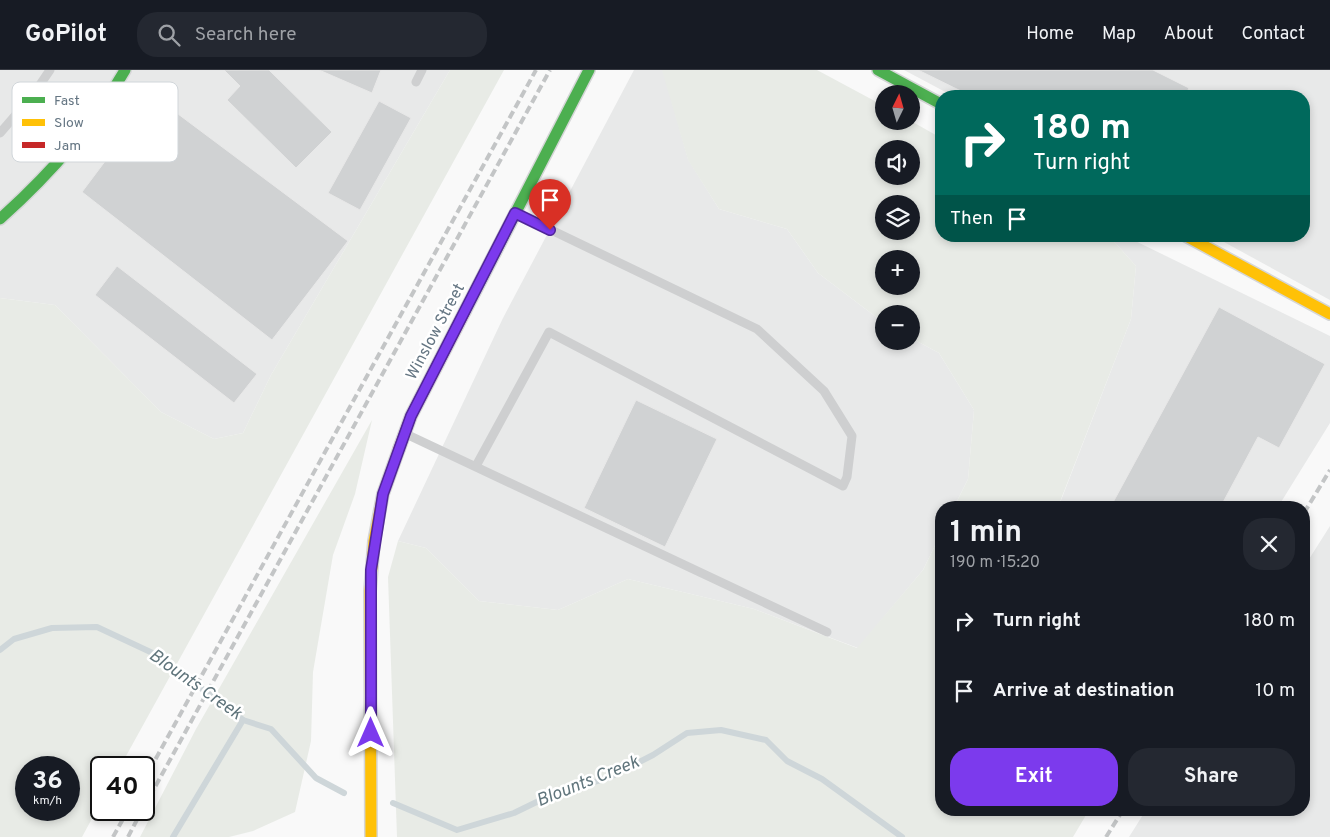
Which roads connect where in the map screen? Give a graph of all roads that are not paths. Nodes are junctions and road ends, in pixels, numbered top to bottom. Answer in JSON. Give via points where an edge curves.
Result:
{"nodes":[{"id":1,"x":50,"y":70,"type":"edge"},
{"id":2,"x":125,"y":70,"type":"edge"},
{"id":3,"x":422,"y":70,"type":"edge"},
{"id":4,"x":589,"y":70,"type":"edge"},
{"id":5,"x":878,"y":70,"type":"edge"},
{"id":6,"x":42,"y":82,"type":"edge"},
{"id":7,"x":117,"y":82,"type":"edge"},
{"id":8,"x":416,"y":82,"type":"dead end"},
{"id":9,"x":935,"y":101,"type":"edge"},
{"id":10,"x":12,"y":118,"type":"edge"},
{"id":11,"x":0,"y":132,"type":"edge"},
{"id":12,"x":59,"y":162,"type":"edge"},
{"id":13,"x":515,"y":213,"type":"junction"},
{"id":14,"x":0,"y":219,"type":"edge"},
{"id":15,"x":1197,"y":242,"type":"edge"},
{"id":16,"x":1330,"y":314,"type":"edge"},
{"id":17,"x":404,"y":433,"type":"junction"},
{"id":18,"x":476,"y":466,"type":"junction"},
{"id":19,"x":827,"y":632,"type":"dead end"},
{"id":20,"x":371,"y":837,"type":"edge"}],
"edges":[{"from":1,"to":6,"type":"lane"},
{"from":2,"to":7,"type":"street"},
{"from":3,"to":8,"type":"lane"},
{"from":4,"to":13,"type":"street","name":"Winslow Street"},
{"from":5,"to":9,"type":"street"},
{"from":10,"to":11,"type":"lane"},
{"from":12,"to":14,"type":"street"},
{"from":13,"to":17,"type":"street","name":"Winslow Street"},
{"from":13,"to":18,"type":"lane","via":[[758,329],[824,391],[852,436],[847,477],[843,486],[550,332]]},
{"from":15,"to":16,"type":"street"},
{"from":17,"to":18,"type":"lane"},
{"from":17,"to":20,"type":"street","name":"Winslow Street","via":[[383,494],[371,570]]},
{"from":18,"to":19,"type":"lane"}]}
